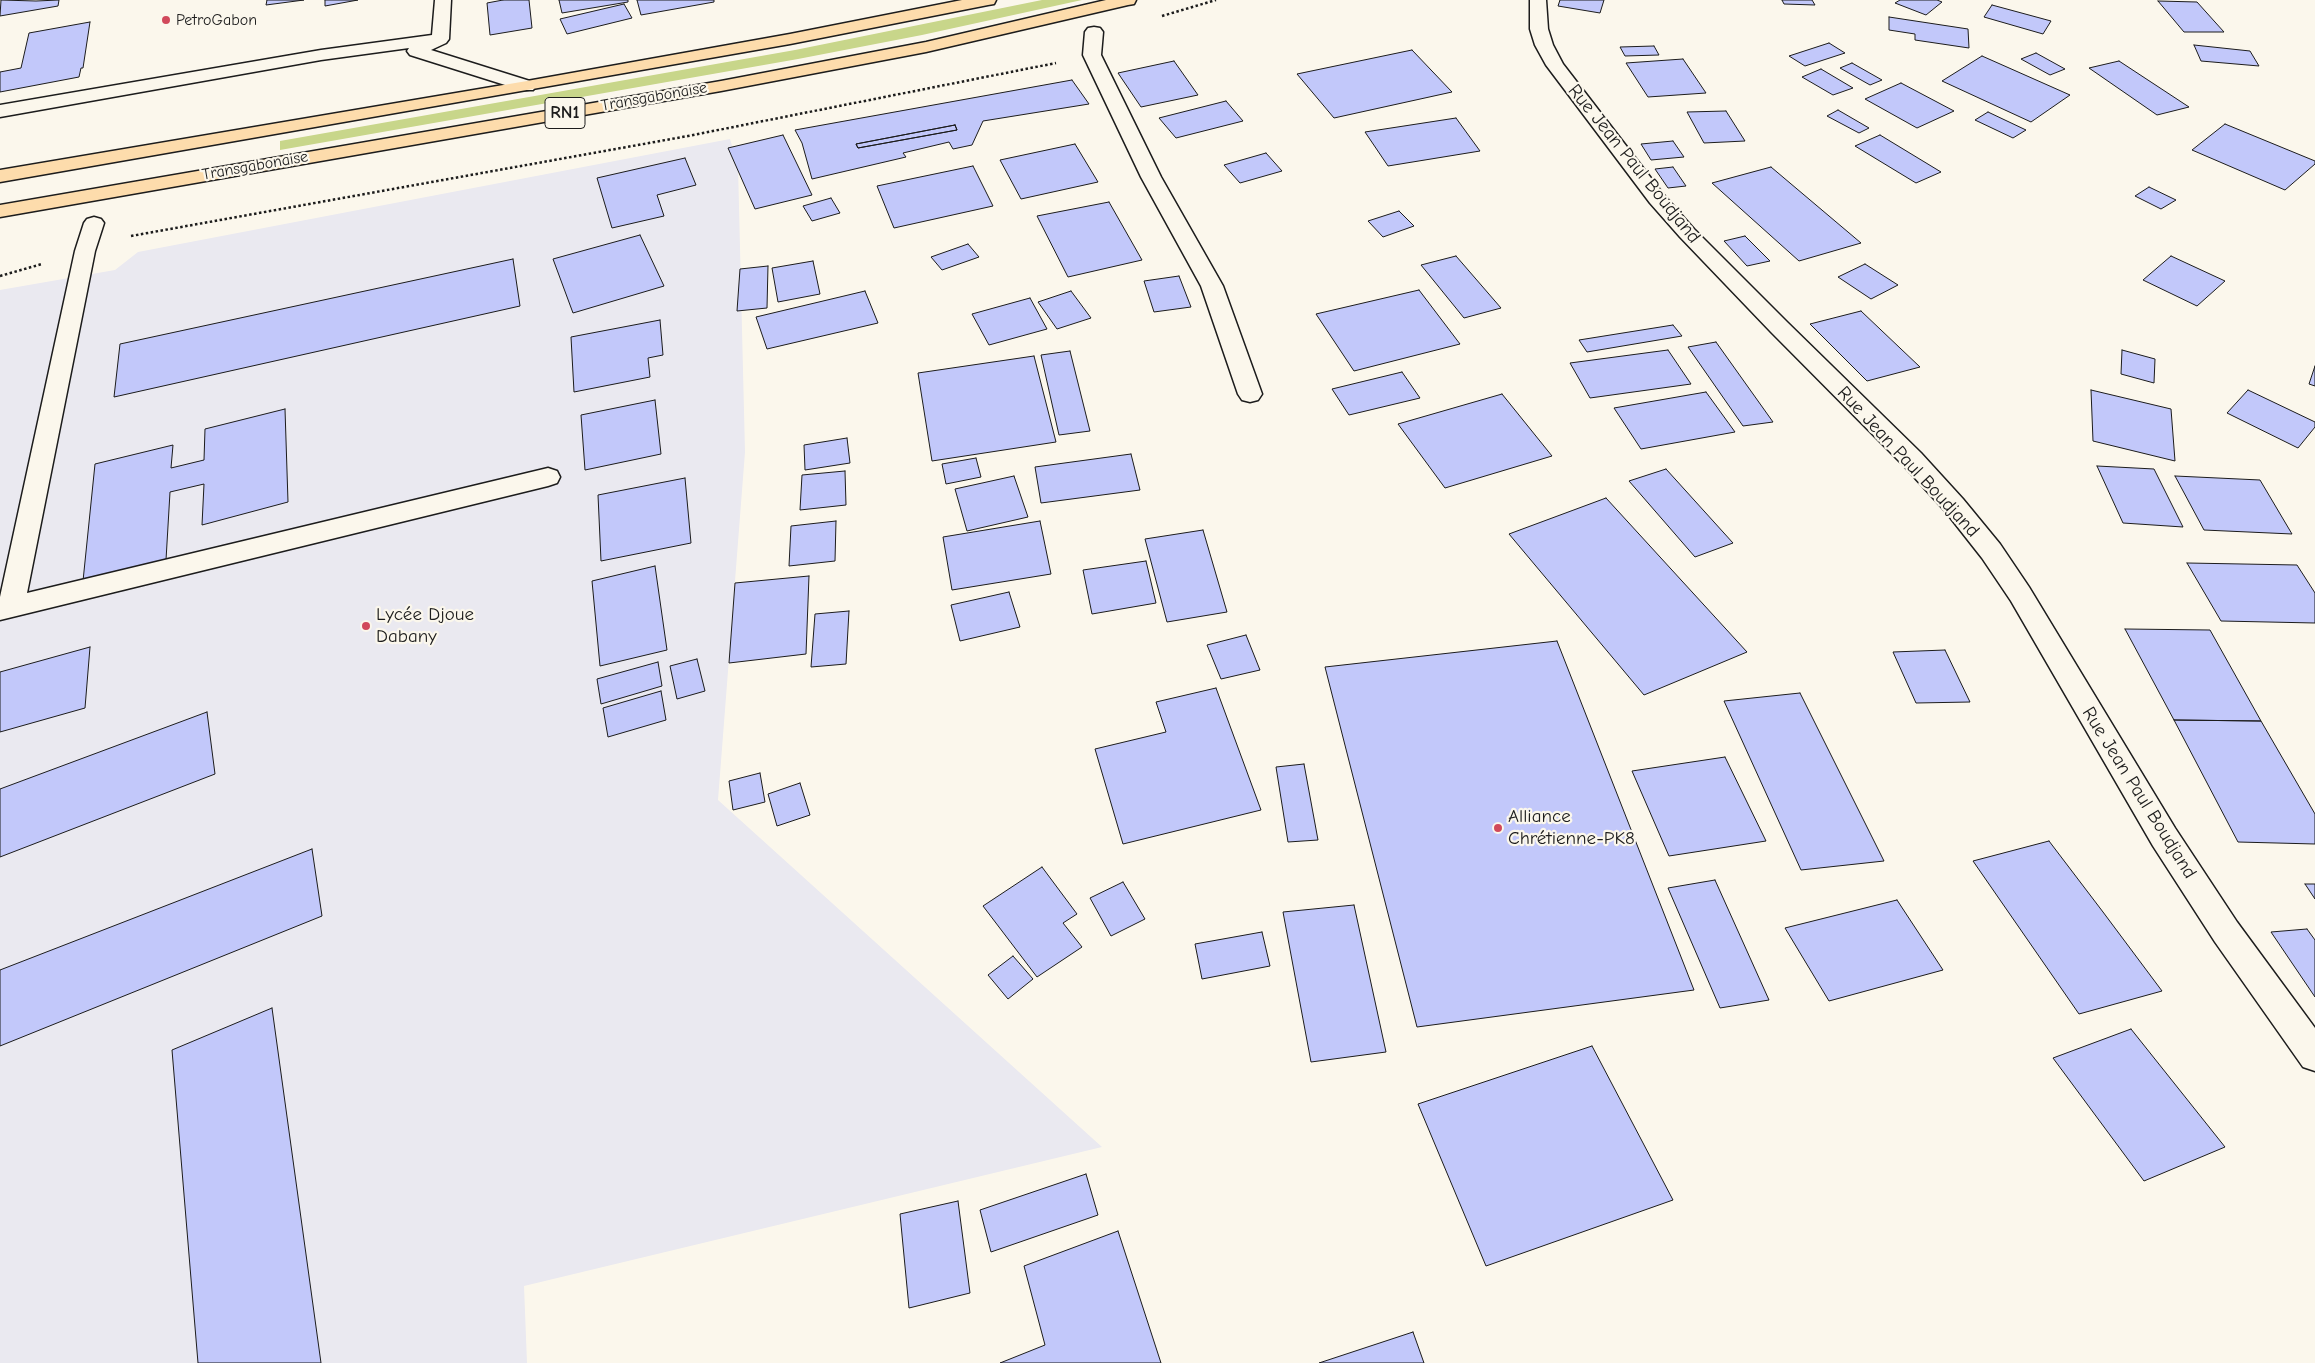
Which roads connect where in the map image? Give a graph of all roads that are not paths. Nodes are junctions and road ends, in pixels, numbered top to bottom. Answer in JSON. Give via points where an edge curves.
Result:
{"nodes":[{"id":1,"x":443,"y":0,"type":"edge"},
{"id":2,"x":988,"y":0,"type":"edge"},
{"id":3,"x":1128,"y":0,"type":"edge"},
{"id":4,"x":1538,"y":0,"type":"edge"},
{"id":5,"x":1094,"y":32,"type":"dead end"},
{"id":6,"x":440,"y":39,"type":"junction"},
{"id":7,"x":527,"y":86,"type":"junction"},
{"id":8,"x":0,"y":111,"type":"edge"},
{"id":9,"x":0,"y":176,"type":"edge"},
{"id":10,"x":0,"y":211,"type":"edge"},
{"id":11,"x":94,"y":223,"type":"dead end"},
{"id":12,"x":1250,"y":394,"type":"dead end"},
{"id":13,"x":548,"y":477,"type":"dead end"},
{"id":14,"x":6,"y":609,"type":"edge"},
{"id":15,"x":2315,"y":1055,"type":"edge"}],
"edges":[{"from":1,"to":6,"type":"street"},
{"from":2,"to":7,"type":"highway","name":"Transgabonaise","number":"RN1","via":[[800,38]]},
{"from":3,"to":10,"type":"highway","name":"Transgabonaise","number":"RN1","via":[[926,47],[721,86]]},
{"from":4,"to":15,"type":"street","name":"Rue Jean Paul Boudjand","via":[[1539,29],[1555,65],[1657,199],[1779,327],[1912,459],[1991,551],[2020,594],[2164,837],[2226,932]]},
{"from":5,"to":12,"type":"street","via":[[1092,55],[1151,177],[1212,286]]},
{"from":6,"to":7,"type":"street","via":[[416,51]]},
{"from":6,"to":8,"type":"street","via":[[320,55]]},
{"from":7,"to":9,"type":"highway","name":"Transgabonaise","number":"RN1"},
{"from":11,"to":14,"type":"street"},
{"from":13,"to":14,"type":"street"}]}
